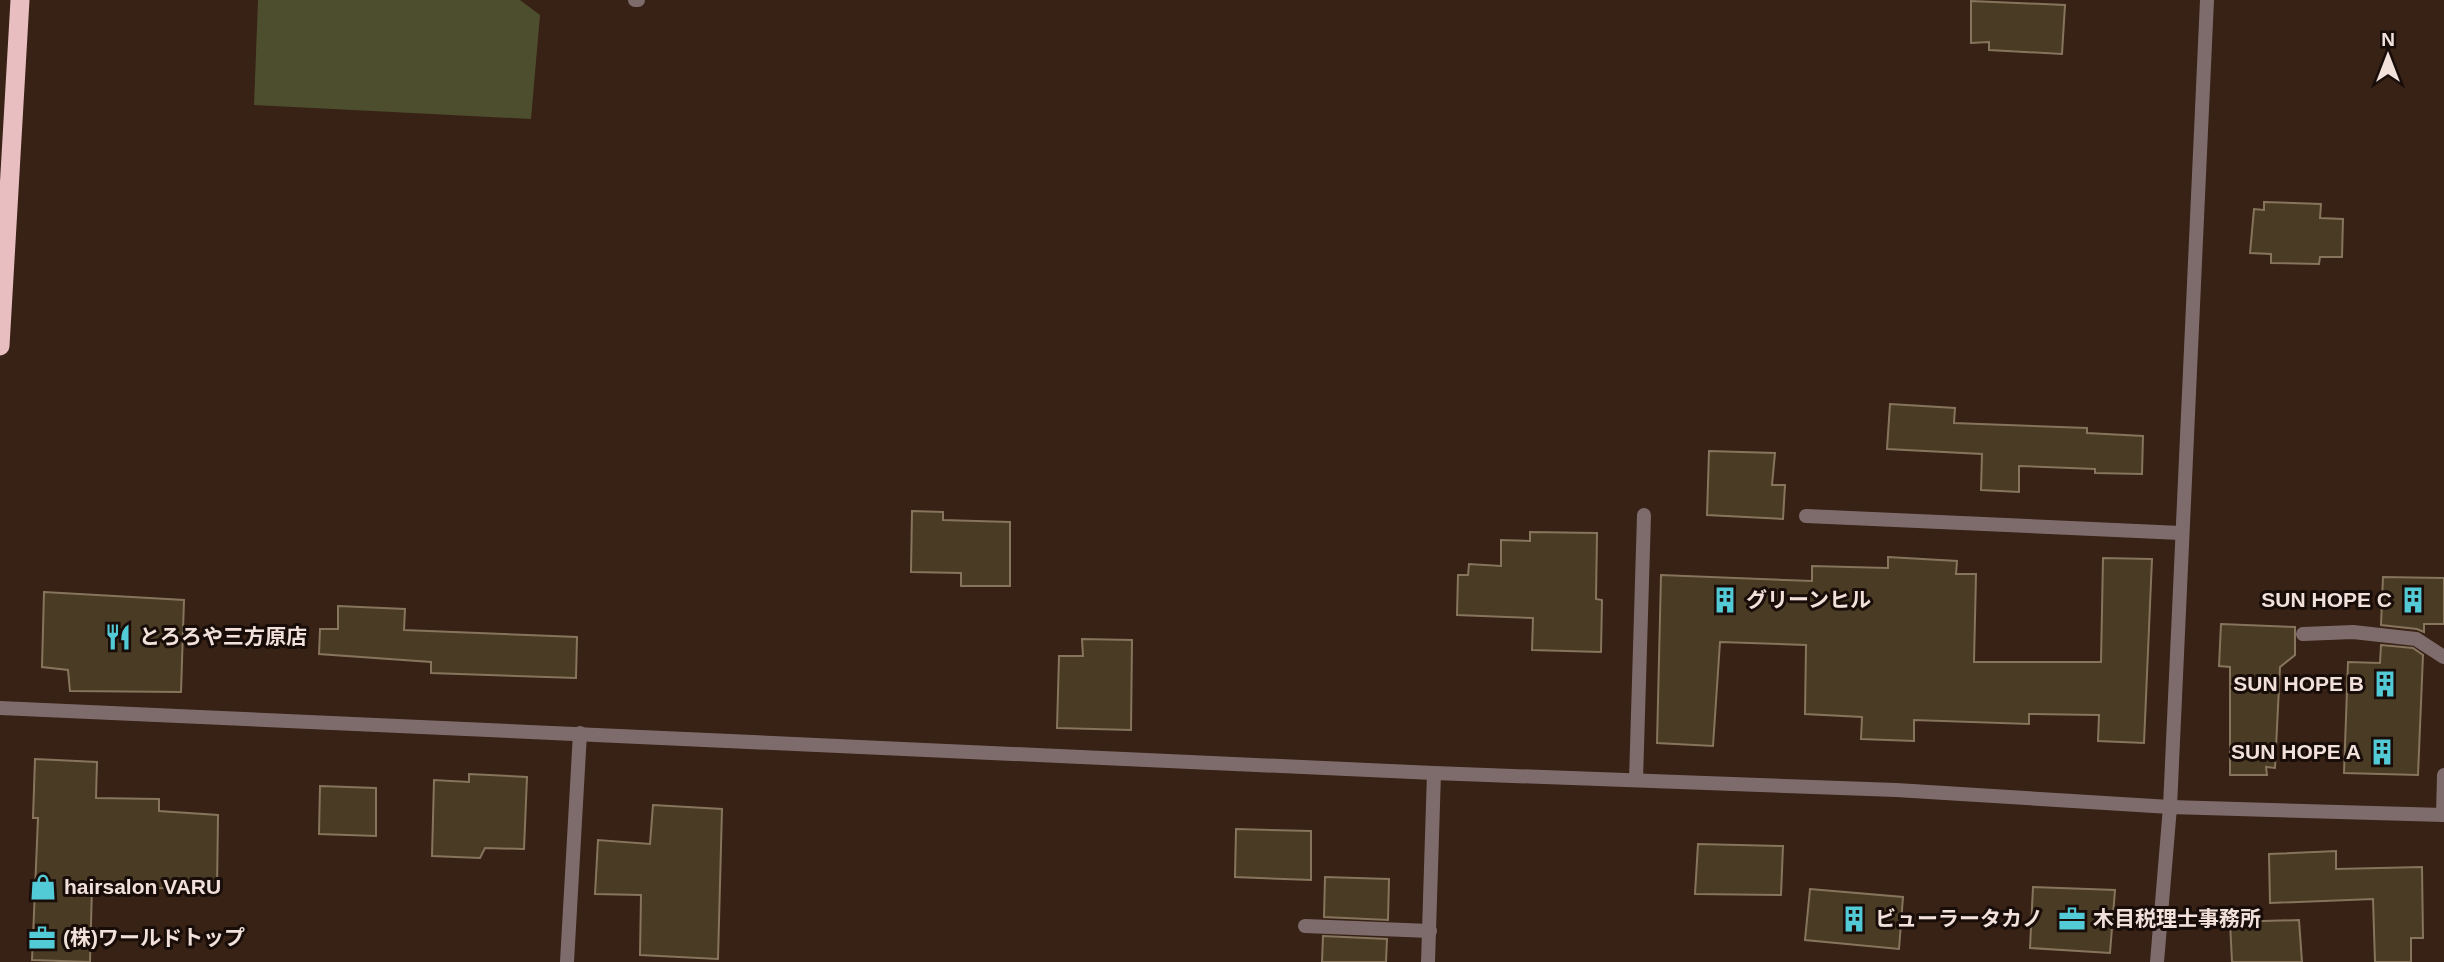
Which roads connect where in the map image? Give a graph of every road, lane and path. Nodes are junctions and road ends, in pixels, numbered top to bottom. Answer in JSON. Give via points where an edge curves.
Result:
{"nodes":[{"id":1,"x":20,"y":0,"type":"edge"},
{"id":2,"x":2207,"y":0,"type":"edge"},
{"id":3,"x":0,"y":346,"type":"edge"},
{"id":4,"x":1644,"y":515,"type":"dead end"},
{"id":5,"x":1806,"y":516,"type":"dead end"},
{"id":6,"x":2181,"y":533,"type":"junction"},
{"id":7,"x":2303,"y":634,"type":"dead end"},
{"id":8,"x":2444,"y":657,"type":"edge"},
{"id":9,"x":0,"y":708,"type":"edge"},
{"id":10,"x":580,"y":733,"type":"junction"},
{"id":11,"x":1434,"y":773,"type":"junction"},
{"id":12,"x":2444,"y":775,"type":"edge"},
{"id":13,"x":1636,"y":780,"type":"junction"},
{"id":14,"x":2169,"y":807,"type":"junction"},
{"id":15,"x":2443,"y":815,"type":"edge"},
{"id":16,"x":1305,"y":926,"type":"dead end"},
{"id":17,"x":1430,"y":931,"type":"junction"},
{"id":18,"x":567,"y":962,"type":"edge"},
{"id":19,"x":1428,"y":962,"type":"edge"},
{"id":20,"x":2157,"y":962,"type":"edge"}],
"edges":[{"from":1,"to":3,"type":"highway"},
{"from":2,"to":6,"type":"street"},
{"from":4,"to":13,"type":"street"},
{"from":5,"to":6,"type":"street"},
{"from":6,"to":14,"type":"street"},
{"from":7,"to":8,"type":"street","via":[[2353,632],[2416,639]]},
{"from":9,"to":10,"type":"street"},
{"from":10,"to":11,"type":"street"},
{"from":10,"to":18,"type":"street"},
{"from":11,"to":13,"type":"street"},
{"from":11,"to":17,"type":"street"},
{"from":12,"to":15,"type":"street"},
{"from":13,"to":14,"type":"street"},
{"from":14,"to":15,"type":"street"},
{"from":14,"to":20,"type":"street"},
{"from":16,"to":17,"type":"street"},
{"from":17,"to":19,"type":"street"}]}
